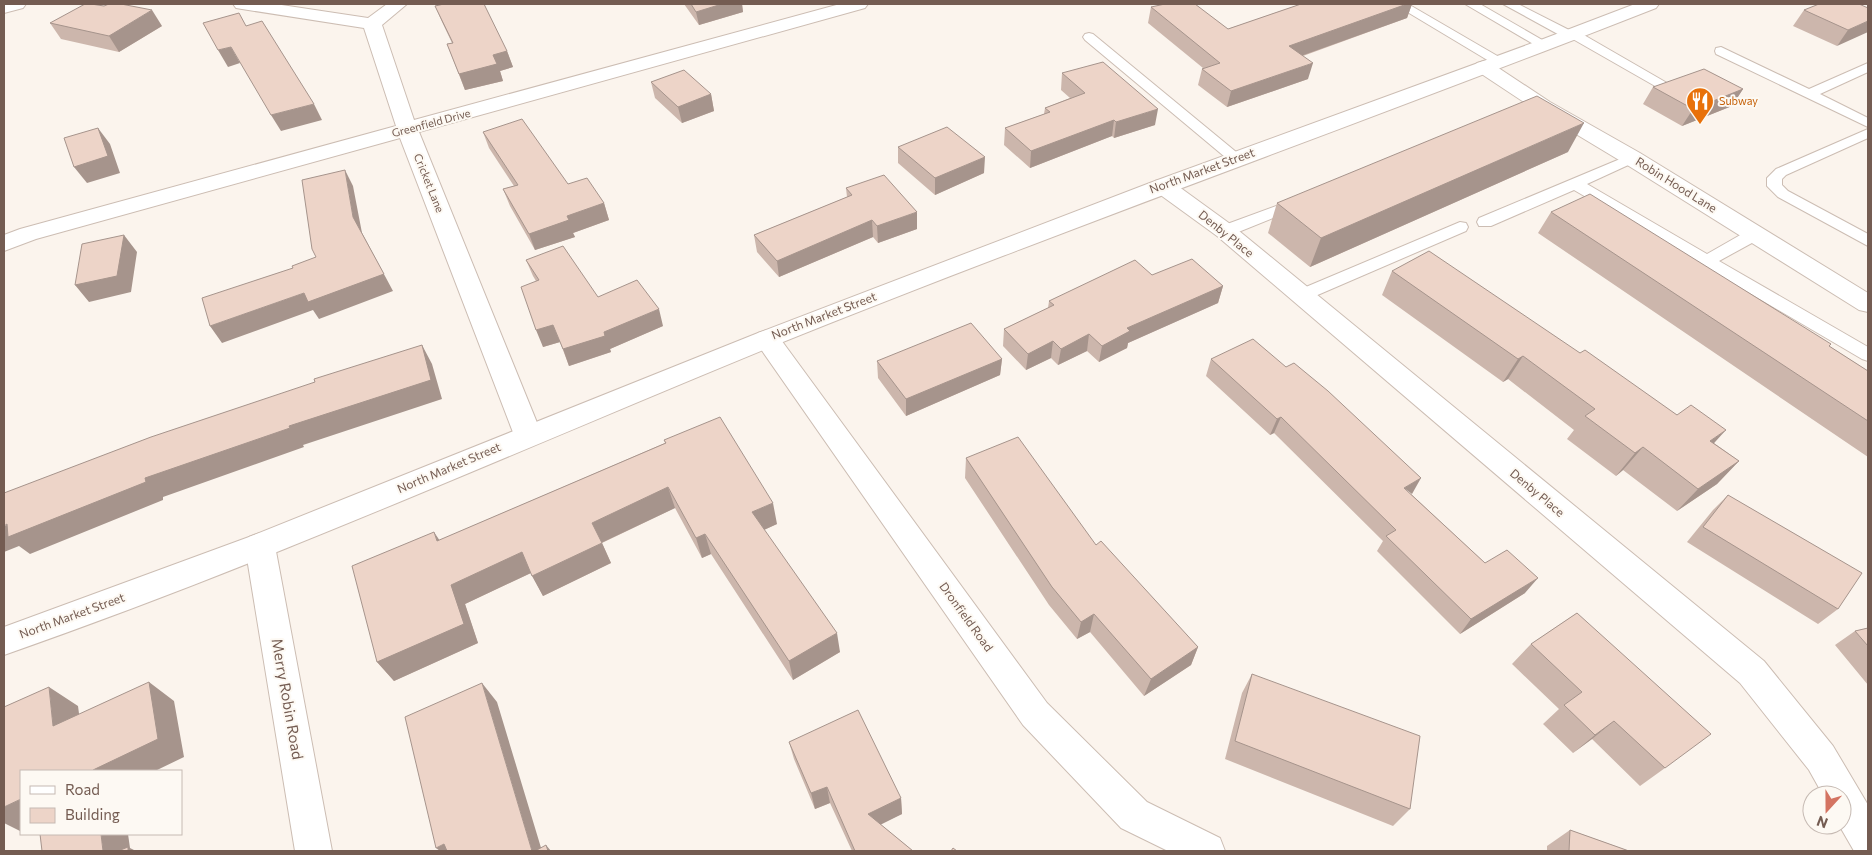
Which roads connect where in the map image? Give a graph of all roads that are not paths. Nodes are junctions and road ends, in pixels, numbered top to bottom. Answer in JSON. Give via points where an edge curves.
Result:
{"nodes":[{"id":1,"x":17,"y":4,"type":"edge"},
{"id":2,"x":242,"y":4,"type":"edge"},
{"id":3,"x":398,"y":4,"type":"edge"},
{"id":4,"x":859,"y":4,"type":"edge"},
{"id":5,"x":1400,"y":4,"type":"edge"},
{"id":6,"x":1471,"y":4,"type":"edge"},
{"id":7,"x":1509,"y":4,"type":"edge"},
{"id":8,"x":1650,"y":4,"type":"edge"},
{"id":9,"x":4,"y":8,"type":"edge"},
{"id":10,"x":807,"y":11,"type":"edge"},
{"id":11,"x":372,"y":24,"type":"junction"},
{"id":12,"x":1570,"y":35,"type":"junction"},
{"id":13,"x":1089,"y":37,"type":"dead end"},
{"id":14,"x":1545,"y":45,"type":"junction"},
{"id":15,"x":1721,"y":51,"type":"dead end"},
{"id":16,"x":1492,"y":64,"type":"junction"},
{"id":17,"x":1868,"y":67,"type":"edge"},
{"id":18,"x":1667,"y":87,"type":"edge"},
{"id":19,"x":1810,"y":94,"type":"junction"},
{"id":20,"x":1868,"y":123,"type":"edge"},
{"id":21,"x":407,"y":129,"type":"junction"},
{"id":22,"x":1868,"y":133,"type":"edge"},
{"id":23,"x":1632,"y":158,"type":"junction"},
{"id":24,"x":1236,"y":159,"type":"junction"},
{"id":25,"x":1576,"y":184,"type":"junction"},
{"id":26,"x":1163,"y":186,"type":"junction"},
{"id":27,"x":1307,"y":199,"type":"edge"},
{"id":28,"x":1485,"y":222,"type":"dead end"},
{"id":29,"x":1460,"y":228,"type":"dead end"},
{"id":30,"x":1225,"y":232,"type":"junction"},
{"id":31,"x":1755,"y":234,"type":"junction"},
{"id":32,"x":1868,"y":241,"type":"edge"},
{"id":33,"x":4,"y":243,"type":"edge"},
{"id":34,"x":1706,"y":261,"type":"junction"},
{"id":35,"x":1300,"y":296,"type":"junction"},
{"id":36,"x":1868,"y":304,"type":"edge"},
{"id":37,"x":767,"y":339,"type":"junction"},
{"id":38,"x":1868,"y":356,"type":"edge"},
{"id":39,"x":528,"y":435,"type":"junction"},
{"id":40,"x":260,"y":546,"type":"junction"},
{"id":41,"x":4,"y":641,"type":"edge"},
{"id":42,"x":1868,"y":840,"type":"edge"},
{"id":43,"x":314,"y":851,"type":"edge"},
{"id":44,"x":1207,"y":851,"type":"edge"}],
"edges":[{"from":1,"to":9,"type":"street"},
{"from":2,"to":11,"type":"street"},
{"from":3,"to":11,"type":"street"},
{"from":4,"to":10,"type":"street","name":"Greenfield Drive"},
{"from":5,"to":16,"type":"lane"},
{"from":6,"to":14,"type":"lane"},
{"from":7,"to":12,"type":"lane"},
{"from":8,"to":12,"type":"street","name":"North Market Street"},
{"from":10,"to":21,"type":"street","name":"Greenfield Drive"},
{"from":11,"to":21,"type":"street","name":"Cricket Lane"},
{"from":12,"to":14,"type":"street","name":"North Market Street"},
{"from":12,"to":18,"type":"lane"},
{"from":13,"to":24,"type":"lane"},
{"from":14,"to":16,"type":"street","name":"North Market Street"},
{"from":15,"to":19,"type":"lane"},
{"from":16,"to":23,"type":"street","name":"Robin Hood Lane","via":[[1534,109]]},
{"from":16,"to":24,"type":"street","name":"North Market Street"},
{"from":17,"to":19,"type":"lane"},
{"from":19,"to":20,"type":"lane"},
{"from":21,"to":33,"type":"street","name":"Greenfield Drive"},
{"from":21,"to":39,"type":"street","name":"Cricket Lane"},
{"from":22,"to":32,"type":"lane","via":[[1774,178],[1775,186],[1783,194]]},
{"from":23,"to":25,"type":"lane"},
{"from":23,"to":31,"type":"street","name":"Robin Hood Lane"},
{"from":24,"to":26,"type":"street","name":"North Market Street"},
{"from":25,"to":28,"type":"lane"},
{"from":25,"to":34,"type":"lane"},
{"from":26,"to":30,"type":"street","name":"Denby Place"},
{"from":26,"to":37,"type":"street","name":"North Market Street"},
{"from":27,"to":30,"type":"lane"},
{"from":29,"to":35,"type":"lane"},
{"from":30,"to":35,"type":"street","name":"Denby Place"},
{"from":31,"to":34,"type":"lane"},
{"from":31,"to":36,"type":"street","name":"Robin Hood Lane"},
{"from":34,"to":38,"type":"lane"},
{"from":35,"to":42,"type":"street","name":"Denby Place","via":[[1752,672],[1821,758]]},
{"from":37,"to":39,"type":"street","name":"North Market Street"},
{"from":37,"to":44,"type":"street","name":"Dronfield Road","via":[[1035,714],[1134,815]]},
{"from":39,"to":40,"type":"street","name":"North Market Street"},
{"from":40,"to":41,"type":"street","name":"North Market Street"},
{"from":40,"to":43,"type":"street","name":"Merry Robin Road"}]}
